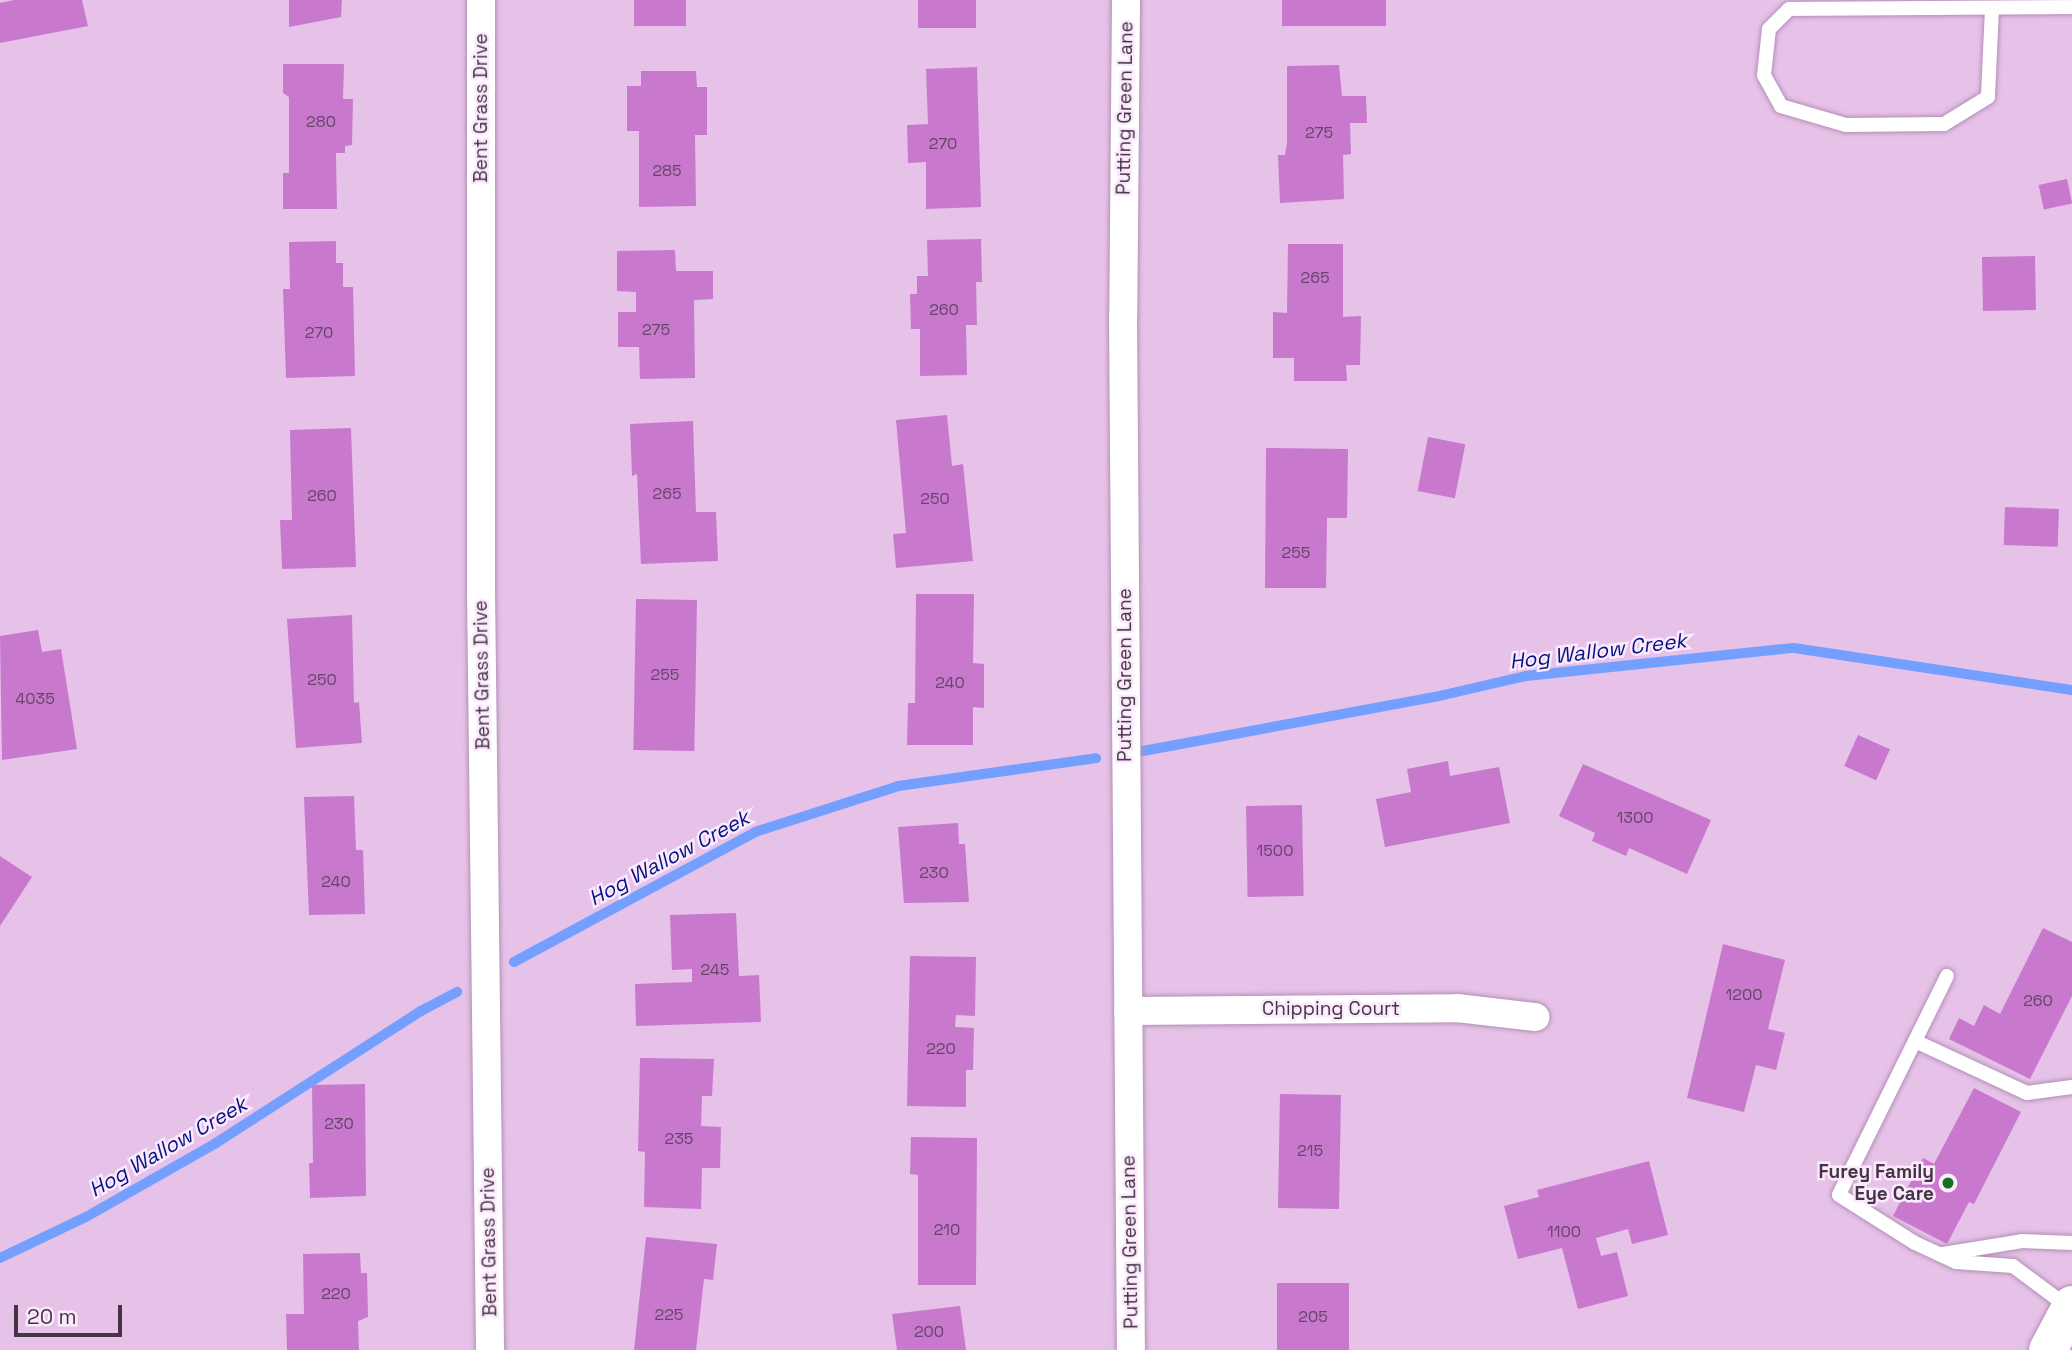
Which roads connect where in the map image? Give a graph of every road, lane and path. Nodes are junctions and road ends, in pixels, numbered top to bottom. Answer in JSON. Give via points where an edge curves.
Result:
{"nodes":[{"id":1,"x":481,"y":0,"type":"edge"},
{"id":2,"x":1126,"y":0,"type":"edge"},
{"id":3,"x":2072,"y":7,"type":"edge"},
{"id":4,"x":1992,"y":8,"type":"junction"},
{"id":5,"x":1947,"y":976,"type":"dead end"},
{"id":6,"x":1128,"y":1011,"type":"junction"},
{"id":7,"x":1535,"y":1017,"type":"dead end"},
{"id":8,"x":1914,"y":1041,"type":"junction"},
{"id":9,"x":2072,"y":1087,"type":"edge"},
{"id":10,"x":2072,"y":1243,"type":"edge"},
{"id":11,"x":1944,"y":1254,"type":"junction"},
{"id":12,"x":2071,"y":1307,"type":"edge"},
{"id":13,"x":490,"y":1350,"type":"edge"},
{"id":14,"x":1131,"y":1350,"type":"edge"},
{"id":15,"x":2048,"y":1350,"type":"edge"}],
"edges":[{"from":1,"to":13,"type":"street","name":"Bent Grass Drive","via":[[481,617]]},
{"from":2,"to":6,"type":"street","name":"Putting Green Lane","via":[[1123,317]]},
{"from":3,"to":4,"type":"lane"},
{"from":4,"to":4,"type":"lane","via":[[1789,9],[1769,29],[1764,75],[1781,106],[1846,125],[1944,124],[1988,97]]},
{"from":5,"to":8,"type":"lane"},
{"from":6,"to":7,"type":"street","name":"Chipping Court","via":[[1457,1008]]},
{"from":6,"to":14,"type":"street","name":"Putting Green Lane"},
{"from":8,"to":9,"type":"lane","via":[[2027,1093]]},
{"from":8,"to":11,"type":"lane","via":[[1839,1195],[1914,1243]]},
{"from":10,"to":11,"type":"lane","via":[[2022,1241]]},
{"from":11,"to":12,"type":"lane","via":[[1956,1262],[2013,1266]]},
{"from":12,"to":15,"type":"main road"}]}
